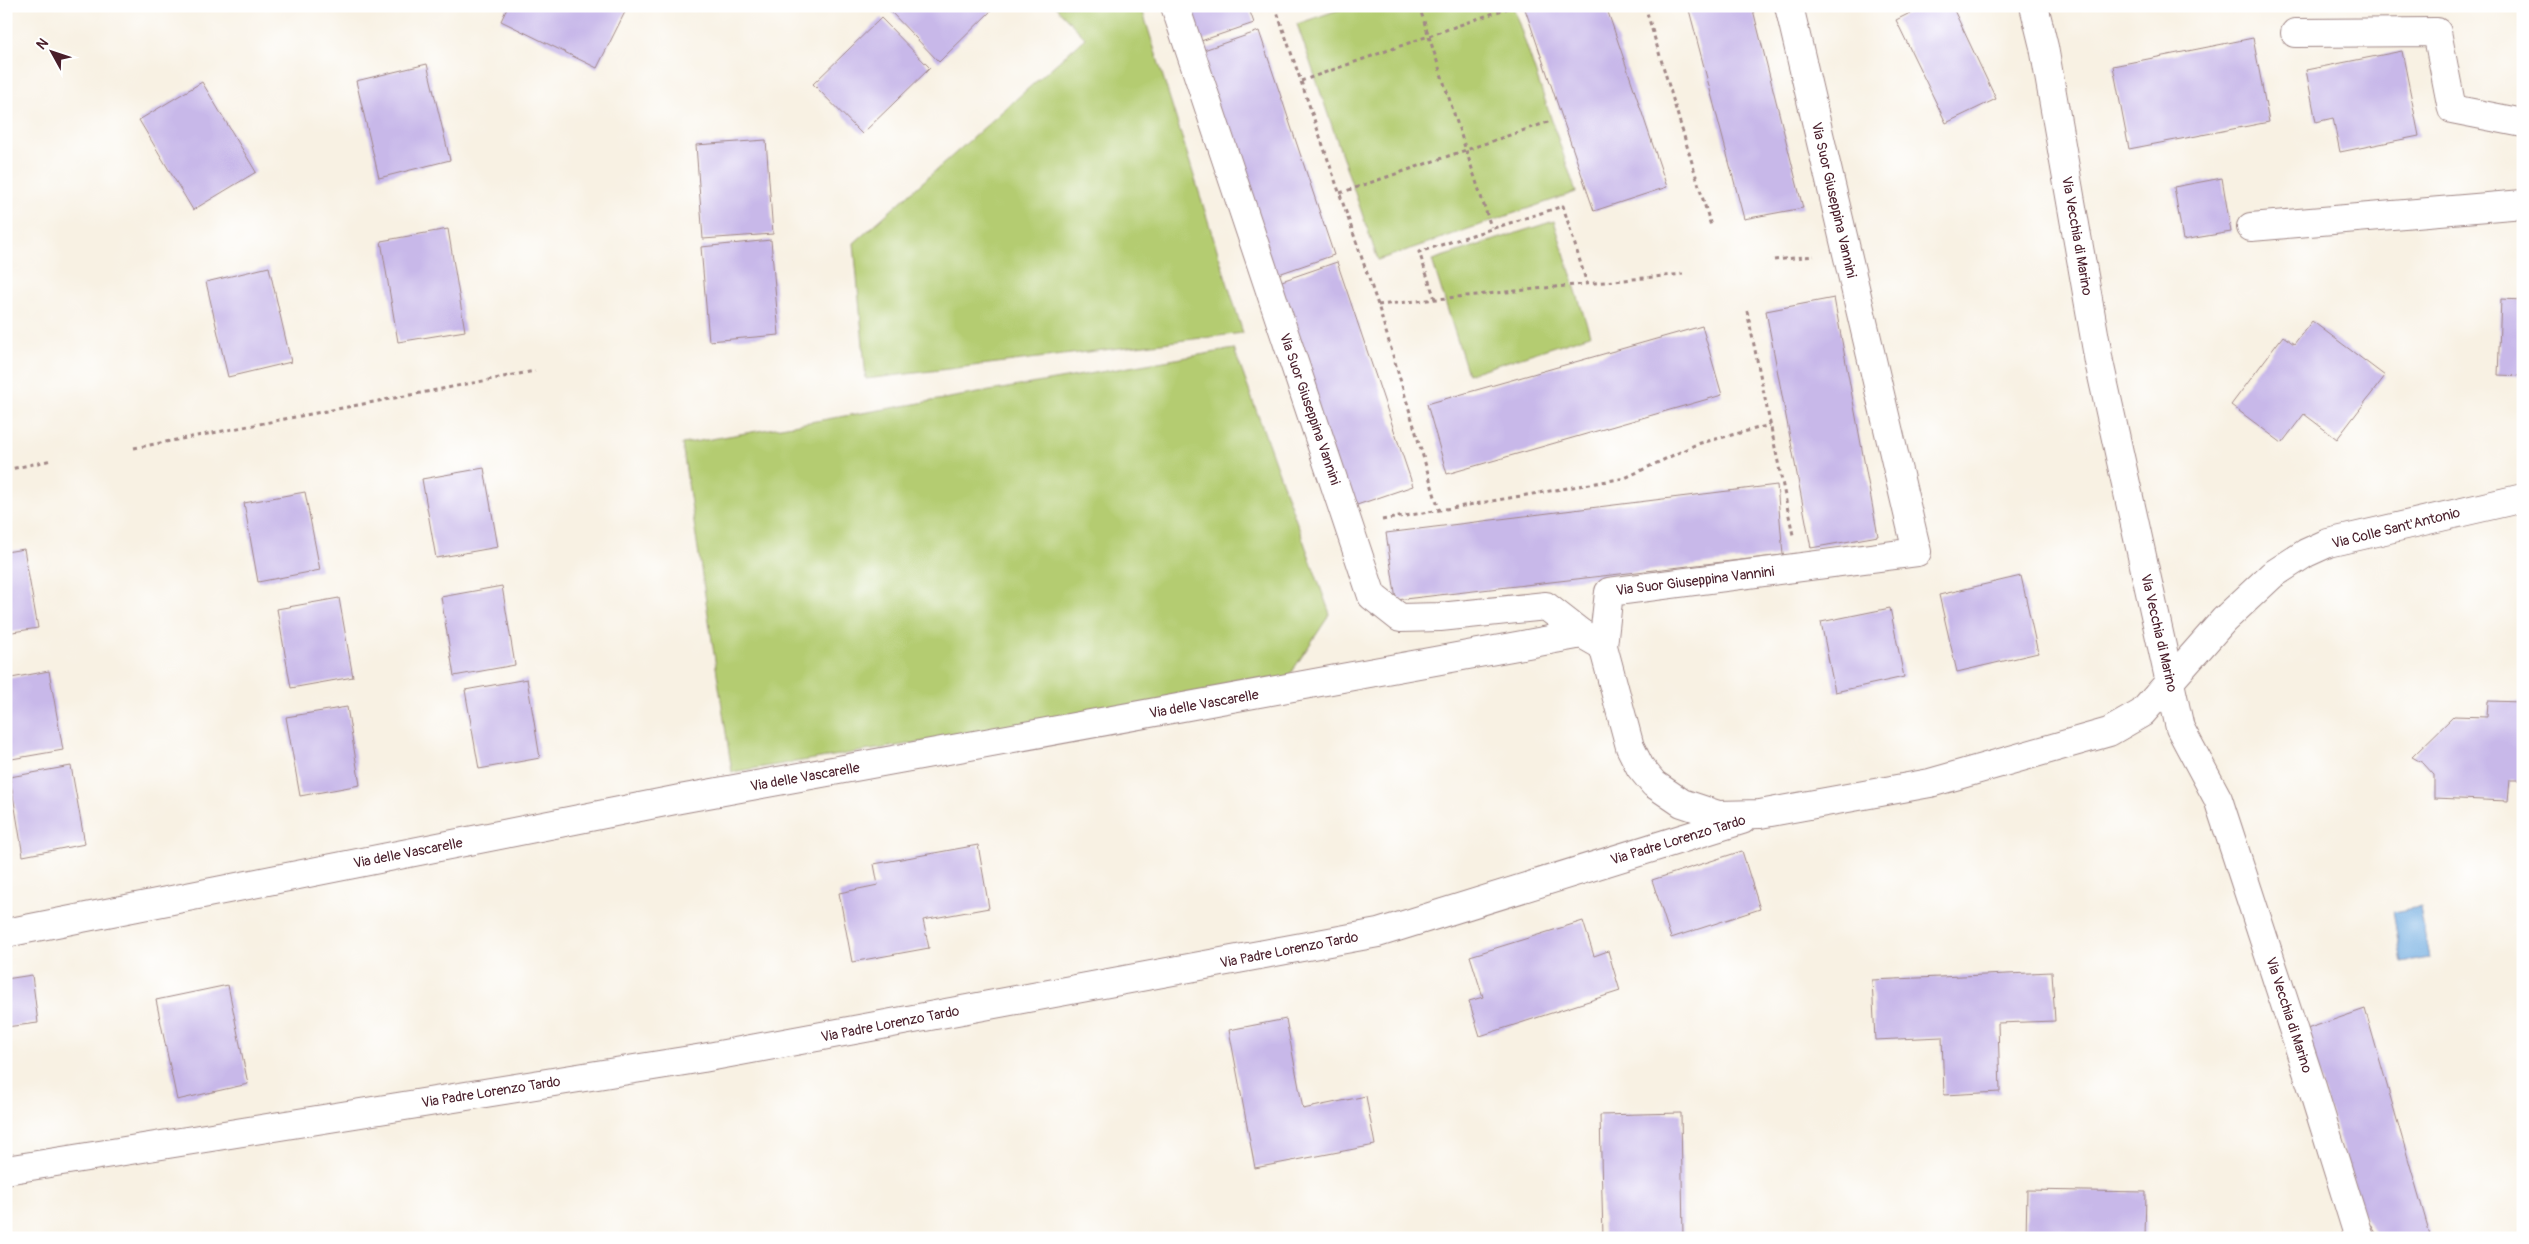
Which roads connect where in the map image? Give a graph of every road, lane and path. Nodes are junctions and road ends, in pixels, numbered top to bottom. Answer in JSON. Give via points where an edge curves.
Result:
{"nodes":[{"id":1,"x":1175,"y":6,"type":"edge"},
{"id":2,"x":1275,"y":6,"type":"edge"},
{"id":3,"x":1419,"y":6,"type":"edge"},
{"id":4,"x":1645,"y":6,"type":"edge"},
{"id":5,"x":1789,"y":6,"type":"edge"},
{"id":6,"x":2034,"y":6,"type":"edge"},
{"id":7,"x":1511,"y":8,"type":"dead end"},
{"id":8,"x":2295,"y":33,"type":"dead end"},
{"id":9,"x":1429,"y":36,"type":"junction"},
{"id":10,"x":1301,"y":81,"type":"junction"},
{"id":11,"x":1551,"y":121,"type":"dead end"},
{"id":12,"x":2523,"y":123,"type":"edge"},
{"id":13,"x":1466,"y":148,"type":"junction"},
{"id":14,"x":1340,"y":193,"type":"junction"},
{"id":15,"x":2523,"y":204,"type":"edge"},
{"id":16,"x":1711,"y":226,"type":"dead end"},
{"id":17,"x":1492,"y":227,"type":"junction"},
{"id":18,"x":2251,"y":227,"type":"dead end"},
{"id":19,"x":1822,"y":255,"type":"dead end"},
{"id":20,"x":1774,"y":260,"type":"dead end"},
{"id":21,"x":1683,"y":274,"type":"dead end"},
{"id":22,"x":1587,"y":284,"type":"junction"},
{"id":23,"x":1435,"y":299,"type":"junction"},
{"id":24,"x":1378,"y":304,"type":"junction"},
{"id":25,"x":1747,"y":311,"type":"dead end"},
{"id":26,"x":535,"y":372,"type":"dead end"},
{"id":27,"x":1770,"y":425,"type":"junction"},
{"id":28,"x":134,"y":448,"type":"dead end"},
{"id":29,"x":52,"y":460,"type":"dead end"},
{"id":30,"x":6,"y":470,"type":"edge"},
{"id":31,"x":2523,"y":498,"type":"edge"},
{"id":32,"x":1439,"y":510,"type":"junction"},
{"id":33,"x":1349,"y":526,"type":"junction"},
{"id":34,"x":1799,"y":567,"type":"junction"},
{"id":35,"x":1593,"y":640,"type":"junction"},
{"id":36,"x":2171,"y":682,"type":"junction"},
{"id":37,"x":1760,"y":814,"type":"junction"},
{"id":38,"x":6,"y":932,"type":"edge"},
{"id":39,"x":6,"y":1170,"type":"edge"},
{"id":40,"x":2359,"y":1238,"type":"edge"}],
"edges":[{"from":1,"to":33,"type":"street","name":"Via Suor Giuseppina Vannini"},
{"from":2,"to":10,"type":"path"},
{"from":3,"to":9,"type":"path"},
{"from":4,"to":16,"type":"path"},
{"from":5,"to":34,"type":"street","name":"Via Suor Giuseppina Vannini","via":[[1917,552]]},
{"from":6,"to":36,"type":"street","name":"Via Vecchia di Marino","via":[[2099,362]]},
{"from":7,"to":9,"type":"path"},
{"from":8,"to":12,"type":"street","via":[[2437,32],[2452,108]]},
{"from":9,"to":10,"type":"path"},
{"from":9,"to":13,"type":"path"},
{"from":10,"to":14,"type":"path"},
{"from":11,"to":13,"type":"path"},
{"from":13,"to":14,"type":"path"},
{"from":13,"to":17,"type":"path"},
{"from":14,"to":24,"type":"path"},
{"from":15,"to":18,"type":"street"},
{"from":17,"to":22,"type":"path","via":[[1563,206]]},
{"from":17,"to":23,"type":"path","via":[[1419,252]]},
{"from":19,"to":20,"type":"path"},
{"from":21,"to":22,"type":"path"},
{"from":22,"to":23,"type":"path"},
{"from":23,"to":24,"type":"path"},
{"from":24,"to":32,"type":"path"},
{"from":25,"to":27,"type":"path"},
{"from":26,"to":28,"type":"path"},
{"from":27,"to":32,"type":"path","via":[[1697,444],[1624,478]]},
{"from":27,"to":34,"type":"path"},
{"from":29,"to":30,"type":"path"},
{"from":31,"to":36,"type":"street","name":"Via Colle Sant'Antonio","via":[[2328,543],[2306,553],[2284,566],[2238,604]]},
{"from":32,"to":33,"type":"path"},
{"from":33,"to":35,"type":"street","name":"Via Suor Giuseppina Vannini","via":[[1372,596],[1400,618],[1546,606]]},
{"from":34,"to":35,"type":"street","name":"Via Suor Giuseppina Vannini","via":[[1610,592]]},
{"from":35,"to":37,"type":"street","name":"Via Suor Giuseppina Vannini","via":[[1630,747],[1654,784],[1682,803],[1718,815]]},
{"from":35,"to":38,"type":"street","name":"Via delle Vascarelle","via":[[680,799]]},
{"from":36,"to":37,"type":"street","name":"Via Suor Giuseppina Vannini","via":[[2142,713],[2109,732],[1930,784]]},
{"from":36,"to":40,"type":"street","name":"Via Vecchia di Marino","via":[[2180,728],[2221,809]]},
{"from":37,"to":39,"type":"street","name":"Via Padre Lorenzo Tardo","via":[[1378,933],[703,1058]]}]}
